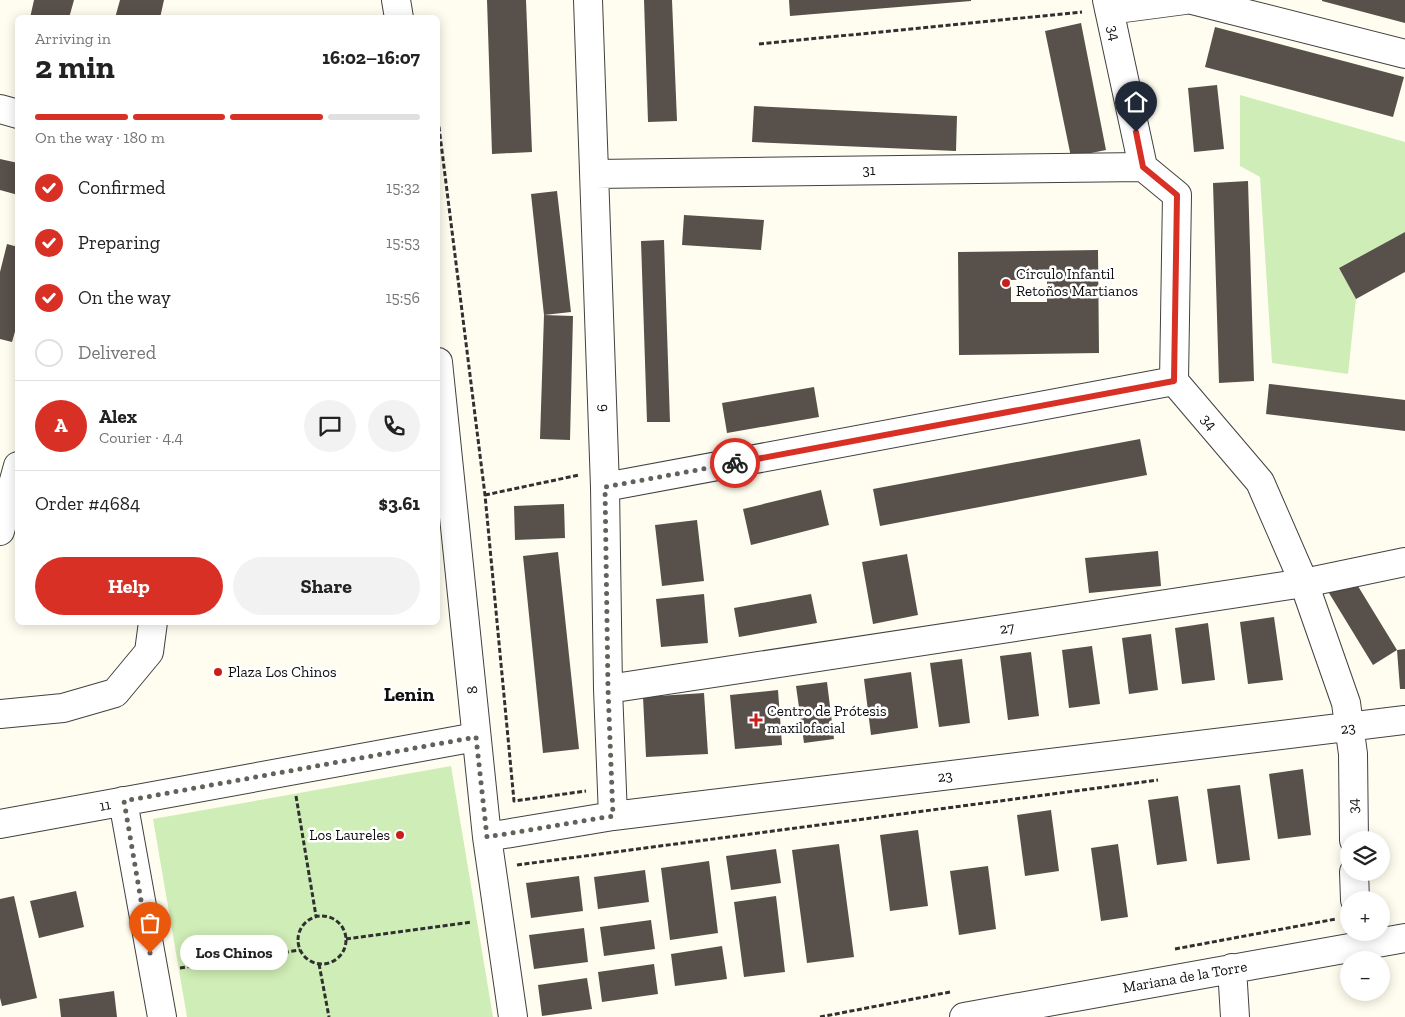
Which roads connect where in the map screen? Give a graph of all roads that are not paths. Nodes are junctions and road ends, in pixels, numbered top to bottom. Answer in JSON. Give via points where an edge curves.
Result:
{"nodes":[{"id":1,"x":396,"y":0,"type":"edge"},
{"id":2,"x":588,"y":0,"type":"edge"},
{"id":3,"x":1186,"y":0,"type":"edge"},
{"id":4,"x":1192,"y":0,"type":"edge"},
{"id":5,"x":1108,"y":5,"type":"edge"},
{"id":6,"x":398,"y":15,"type":"edge"},
{"id":7,"x":1405,"y":54,"type":"edge"},
{"id":8,"x":0,"y":109,"type":"edge"},
{"id":9,"x":15,"y":113,"type":"edge"},
{"id":10,"x":1143,"y":167,"type":"junction"},
{"id":11,"x":595,"y":174,"type":"junction"},
{"id":12,"x":1174,"y":381,"type":"junction"},
{"id":13,"x":440,"y":382,"type":"edge"},
{"id":14,"x":15,"y":477,"type":"edge"},
{"id":15,"x":604,"y":478,"type":"junction"},
{"id":16,"x":6,"y":519,"type":"edge"},
{"id":17,"x":1405,"y":562,"type":"edge"},
{"id":18,"x":1304,"y":583,"type":"junction"},
{"id":19,"x":153,"y":625,"type":"edge"},
{"id":20,"x":608,"y":689,"type":"junction"},
{"id":21,"x":0,"y":714,"type":"edge"},
{"id":22,"x":1405,"y":720,"type":"edge"},
{"id":23,"x":1350,"y":728,"type":"junction"},
{"id":24,"x":476,"y":737,"type":"junction"},
{"id":25,"x":124,"y":801,"type":"junction"},
{"id":26,"x":613,"y":816,"type":"junction"},
{"id":27,"x":0,"y":824,"type":"edge"},
{"id":28,"x":1354,"y":831,"type":"edge"},
{"id":29,"x":487,"y":837,"type":"junction"},
{"id":30,"x":1405,"y":938,"type":"edge"},
{"id":31,"x":1390,"y":939,"type":"edge"},
{"id":32,"x":1355,"y":941,"type":"edge"},
{"id":33,"x":1232,"y":968,"type":"junction"},
{"id":34,"x":162,"y":1017,"type":"edge"},
{"id":35,"x":513,"y":1017,"type":"edge"},
{"id":36,"x":964,"y":1017,"type":"edge"},
{"id":37,"x":1235,"y":1017,"type":"edge"}],
"edges":[{"from":1,"to":6,"type":"street"},
{"from":2,"to":11,"type":"street","name":"6"},
{"from":3,"to":5,"type":"street"},
{"from":4,"to":7,"type":"street"},
{"from":5,"to":10,"type":"street","name":"34"},
{"from":8,"to":9,"type":"street"},
{"from":10,"to":11,"type":"street","name":"31"},
{"from":10,"to":12,"type":"street","via":[[1177,195]]},
{"from":11,"to":15,"type":"street","name":"6"},
{"from":12,"to":15,"type":"street"},
{"from":12,"to":18,"type":"street","name":"34","via":[[1260,482]]},
{"from":13,"to":24,"type":"street","name":"8"},
{"from":14,"to":16,"type":"street"},
{"from":15,"to":20,"type":"street","name":"6"},
{"from":17,"to":18,"type":"street","name":"27"},
{"from":18,"to":20,"type":"street","name":"27"},
{"from":18,"to":23,"type":"street","name":"34","via":[[1346,703]]},
{"from":19,"to":21,"type":"street","via":[[149,652],[115,693],[63,708]]},
{"from":20,"to":26,"type":"street","name":"6"},
{"from":22,"to":23,"type":"street","name":"23"},
{"from":23,"to":26,"type":"street","name":"23"},
{"from":23,"to":28,"type":"street","name":"34"},
{"from":24,"to":25,"type":"street","name":"11"},
{"from":24,"to":29,"type":"street","name":"8"},
{"from":25,"to":27,"type":"street","name":"11"},
{"from":25,"to":34,"type":"street"},
{"from":26,"to":29,"type":"street","name":"23"},
{"from":29,"to":35,"type":"street","name":"8"},
{"from":30,"to":31,"type":"street","name":"Mariana de la Torre"},
{"from":32,"to":33,"type":"street","name":"Mariana de la Torre"},
{"from":33,"to":36,"type":"street","name":"Mariana de la Torre"},
{"from":33,"to":37,"type":"street"}]}
